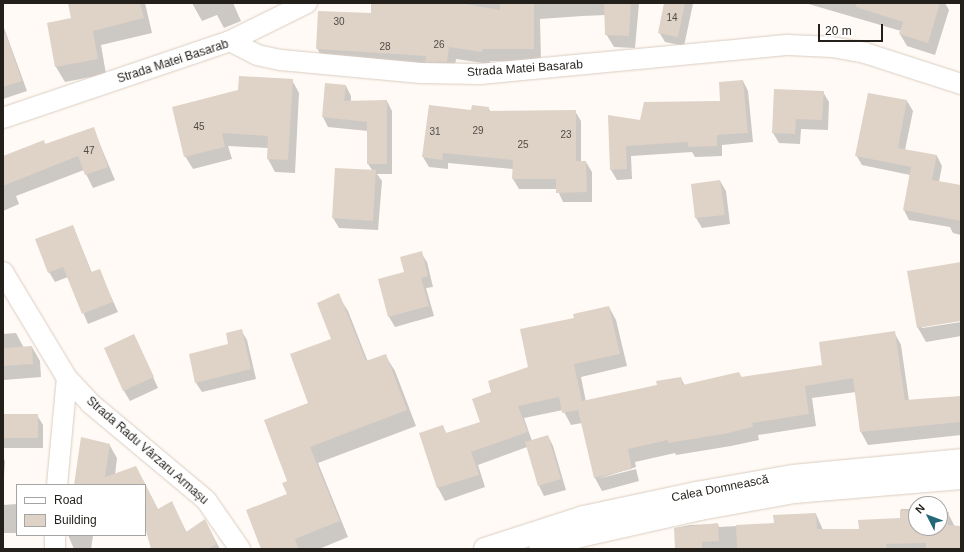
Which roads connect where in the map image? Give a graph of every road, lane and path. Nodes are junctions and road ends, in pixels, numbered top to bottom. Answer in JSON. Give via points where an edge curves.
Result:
{"nodes":[{"id":1,"x":307,"y":3,"type":"edge"},
{"id":2,"x":230,"y":41,"type":"junction"},
{"id":3,"x":961,"y":84,"type":"edge"},
{"id":4,"x":3,"y":118,"type":"edge"},
{"id":5,"x":3,"y":272,"type":"edge"},
{"id":6,"x":67,"y":378,"type":"junction"},
{"id":7,"x":961,"y":460,"type":"edge"},
{"id":8,"x":961,"y":478,"type":"edge"},
{"id":9,"x":57,"y":484,"type":"edge"},
{"id":10,"x":55,"y":536,"type":"edge"},
{"id":11,"x":55,"y":549,"type":"edge"},
{"id":12,"x":240,"y":549,"type":"edge"},
{"id":13,"x":485,"y":549,"type":"edge"},
{"id":14,"x":540,"y":549,"type":"edge"}],
"edges":[{"from":1,"to":2,"type":"street"},
{"from":2,"to":3,"type":"street","name":"Strada Matei Basarab","via":[[257,55],[281,60],[420,73],[480,74],[789,45],[832,47],[871,55]]},
{"from":2,"to":4,"type":"street","name":"Strada Matei Basarab"},
{"from":5,"to":6,"type":"street","name":"Strada Radu Vârzaru Armașu"},
{"from":6,"to":9,"type":"street"},
{"from":6,"to":12,"type":"street","name":"Strada Radu Vârzaru Armașu","via":[[90,403],[198,492],[214,509]]},
{"from":7,"to":13,"type":"main road","name":"Calea Domnească","via":[[793,476],[696,493],[584,517]]},
{"from":8,"to":14,"type":"main road","via":[[794,492],[700,509],[580,536]]},
{"from":10,"to":11,"type":"street"}]}
